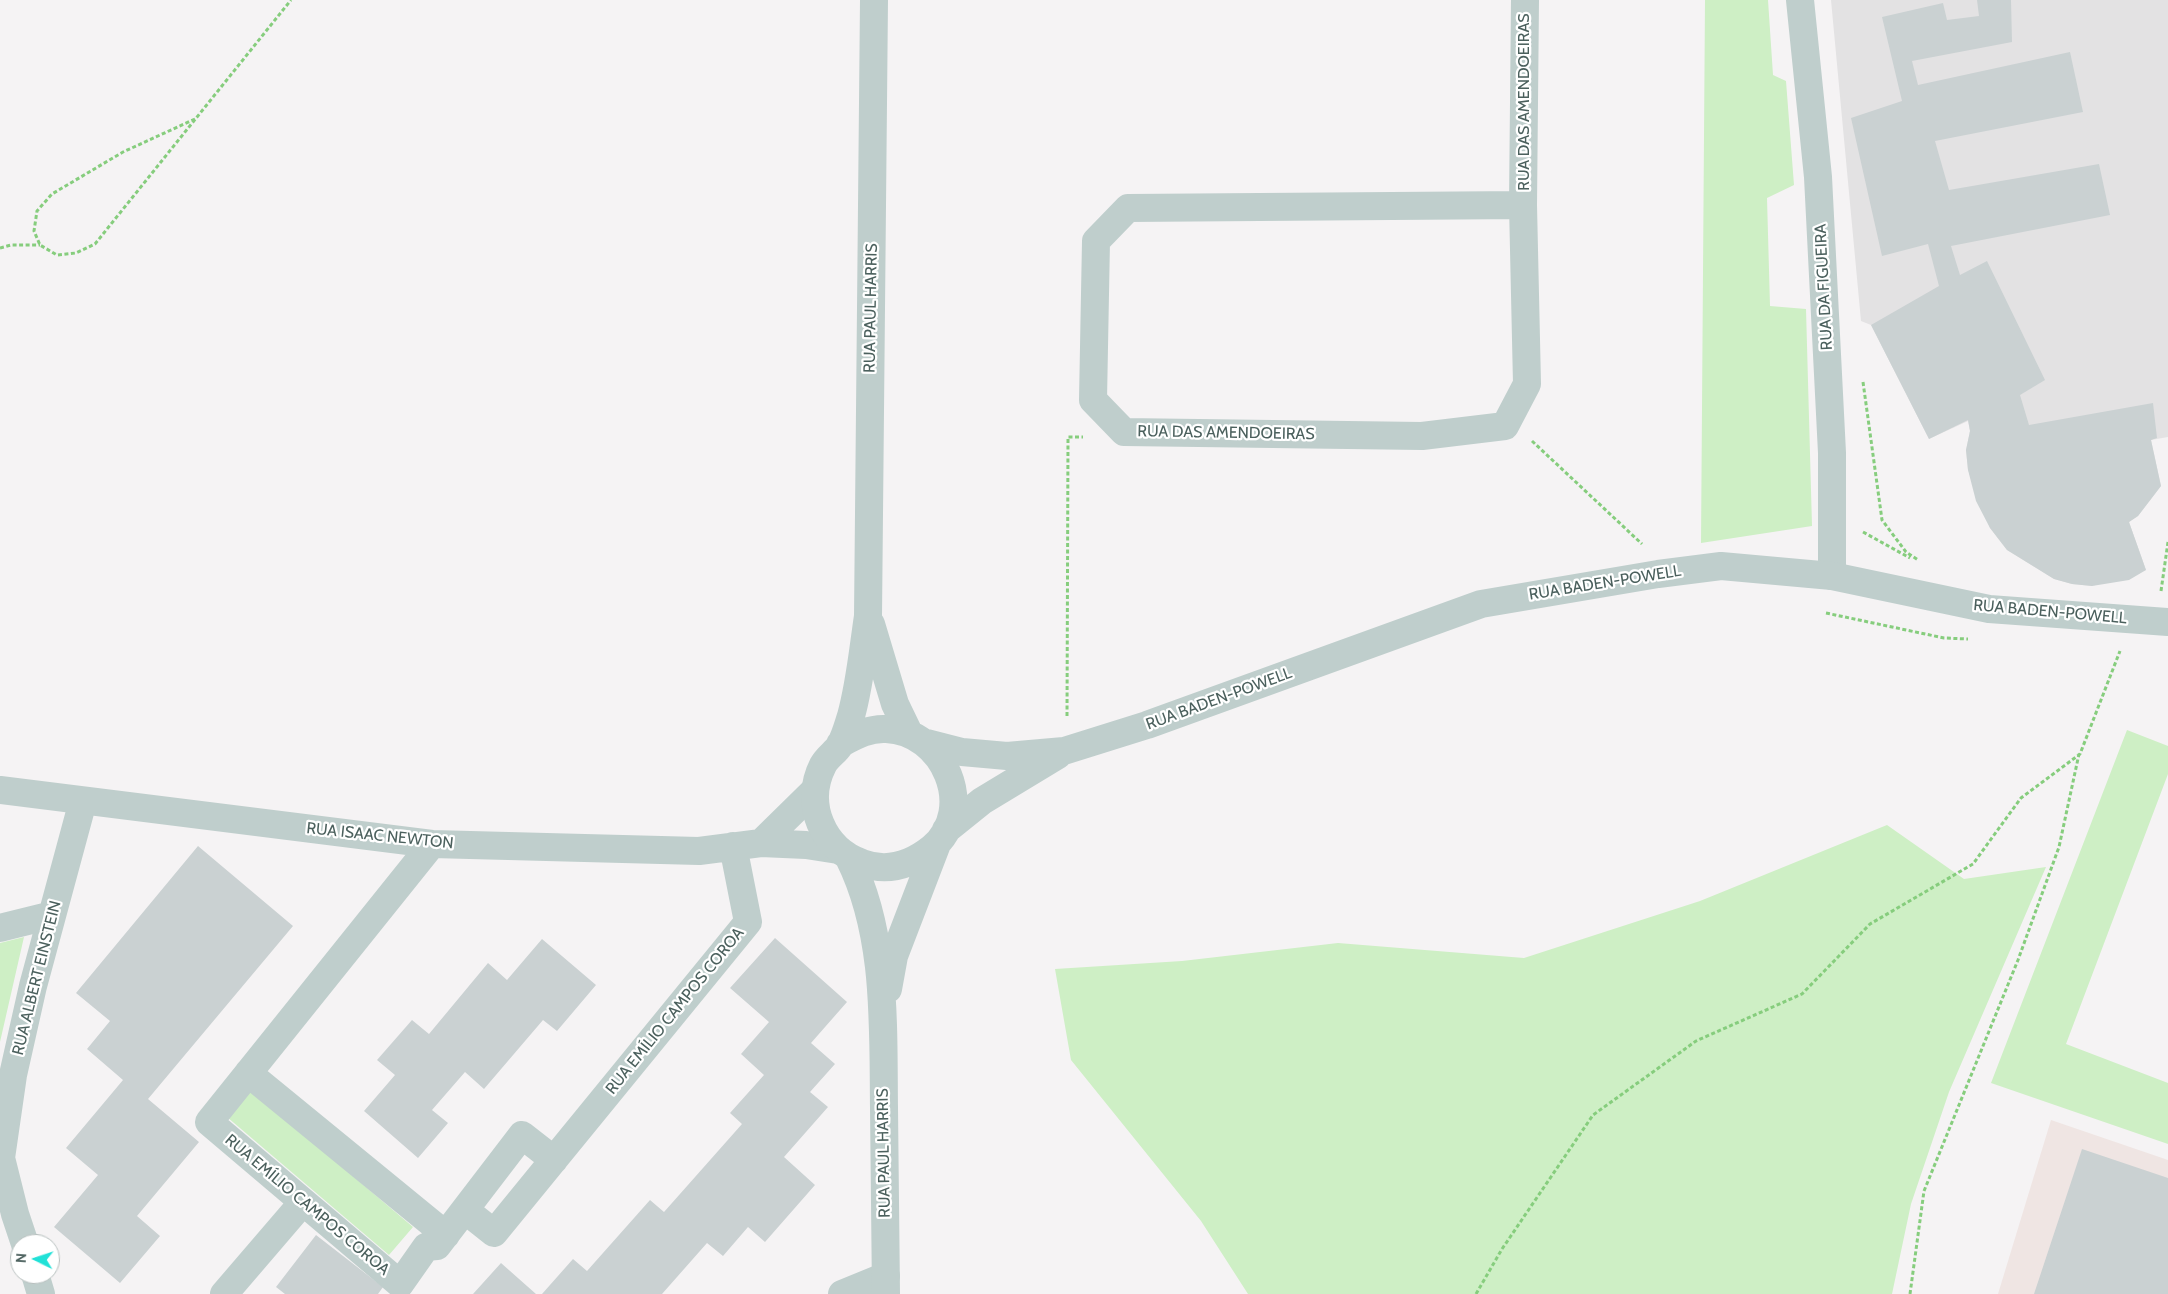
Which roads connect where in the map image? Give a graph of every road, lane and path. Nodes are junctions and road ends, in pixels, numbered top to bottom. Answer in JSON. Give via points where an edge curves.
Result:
{"nodes":[{"id":1,"x":291,"y":0,"type":"edge"},
{"id":2,"x":874,"y":0,"type":"edge"},
{"id":3,"x":1525,"y":0,"type":"edge"},
{"id":4,"x":1800,"y":0,"type":"edge"},
{"id":5,"x":195,"y":119,"type":"junction"},
{"id":6,"x":1524,"y":205,"type":"junction"},
{"id":7,"x":40,"y":245,"type":"junction"},
{"id":8,"x":0,"y":248,"type":"edge"},
{"id":9,"x":1862,"y":379,"type":"dead end"},
{"id":10,"x":1867,"y":418,"type":"junction"},
{"id":11,"x":1865,"y":426,"type":"dead end"},
{"id":12,"x":1526,"y":435,"type":"dead end"},
{"id":13,"x":1086,"y":438,"type":"dead end"},
{"id":14,"x":1858,"y":529,"type":"dead end"},
{"id":15,"x":2168,"y":542,"type":"edge"},
{"id":16,"x":1647,"y":549,"type":"dead end"},
{"id":17,"x":1832,"y":576,"type":"junction"},
{"id":18,"x":2161,"y":595,"type":"dead end"},
{"id":19,"x":868,"y":616,"type":"junction"},
{"id":20,"x":2168,"y":622,"type":"edge"},
{"id":21,"x":2120,"y":650,"type":"dead end"},
{"id":22,"x":1067,"y":722,"type":"dead end"},
{"id":23,"x":918,"y":738,"type":"junction"},
{"id":24,"x":840,"y":744,"type":"junction"},
{"id":25,"x":1064,"y":751,"type":"junction"},
{"id":26,"x":2080,"y":754,"type":"junction"},
{"id":27,"x":0,"y":790,"type":"edge"},
{"id":28,"x":815,"y":790,"type":"junction"},
{"id":29,"x":83,"y":801,"type":"junction"},
{"id":30,"x":941,"y":837,"type":"junction"},
{"id":31,"x":761,"y":843,"type":"junction"},
{"id":32,"x":432,"y":844,"type":"junction"},
{"id":33,"x":733,"y":846,"type":"junction"},
{"id":34,"x":843,"y":854,"type":"junction"},
{"id":35,"x":52,"y":915,"type":"junction"},
{"id":36,"x":0,"y":928,"type":"edge"},
{"id":37,"x":883,"y":1012,"type":"junction"},
{"id":38,"x":248,"y":1073,"type":"junction"},
{"id":39,"x":1,"y":1158,"type":"edge"},
{"id":40,"x":554,"y":1160,"type":"junction"},
{"id":41,"x":303,"y":1202,"type":"junction"},
{"id":42,"x":465,"y":1210,"type":"junction"},
{"id":43,"x":22,"y":1234,"type":"edge"},
{"id":44,"x":446,"y":1235,"type":"junction"},
{"id":45,"x":886,"y":1285,"type":"edge"},
{"id":46,"x":224,"y":1294,"type":"edge"},
{"id":47,"x":842,"y":1294,"type":"edge"},
{"id":48,"x":1476,"y":1294,"type":"edge"},
{"id":49,"x":1910,"y":1294,"type":"edge"}],
"edges":[{"from":1,"to":5,"type":"path"},
{"from":2,"to":19,"type":"street","name":"RUA PAUL HARRIS"},
{"from":3,"to":6,"type":"street","name":"RUA DAS AMENDOEIRAS"},
{"from":4,"to":17,"type":"street","name":"RUA DA FIGUEIRA","via":[[1818,177],[1832,453]]},
{"from":5,"to":7,"type":"path","via":[[123,152],[52,194],[37,210],[34,230]]},
{"from":5,"to":7,"type":"path","via":[[95,244],[76,253],[56,255]]},
{"from":6,"to":6,"type":"street","name":"RUA DAS AMENDOEIRAS","via":[[1527,384],[1505,426],[1422,436],[1124,432],[1093,400],[1096,241],[1128,208]]},
{"from":7,"to":8,"type":"path","via":[[11,244]]},
{"from":9,"to":10,"type":"path"},
{"from":10,"to":11,"type":"path"},
{"from":10,"to":14,"type":"path","via":[[1882,520],[1906,552],[1922,563]]},
{"from":12,"to":16,"type":"path"},
{"from":13,"to":22,"type":"path","via":[[1068,437]]},
{"from":15,"to":18,"type":"path"},
{"from":17,"to":20,"type":"street","name":"RUA BADEN-POWELL","via":[[1989,609]]},
{"from":17,"to":25,"type":"street","name":"RUA BADEN-POWELL","via":[[1721,566],[1481,604],[1147,725]]},
{"from":19,"to":23,"type":"street","via":[[895,704]]},
{"from":19,"to":24,"type":"street","via":[[851,716]]},
{"from":21,"to":26,"type":"path"},
{"from":23,"to":24,"type":"street","via":[[886,729],[861,732]]},
{"from":23,"to":25,"type":"street","via":[[962,752],[1007,756]]},
{"from":23,"to":30,"type":"street","via":[[943,761],[952,783],[953,807]]},
{"from":24,"to":28,"type":"street","via":[[823,765]]},
{"from":25,"to":30,"type":"street","via":[[982,802]]},
{"from":26,"to":48,"type":"path","via":[[2021,798],[1973,864],[1870,924],[1802,994],[1696,1042],[1593,1115],[1502,1249]]},
{"from":26,"to":49,"type":"path","via":[[2059,847],[2018,960],[1924,1191]]},
{"from":27,"to":29,"type":"street","name":"RUA ISAAC NEWTON"},
{"from":28,"to":31,"type":"street"},
{"from":28,"to":34,"type":"street","via":[[816,812],[824,833]]},
{"from":29,"to":32,"type":"street","name":"RUA ISAAC NEWTON"},
{"from":29,"to":35,"type":"street","name":"RUA ALBERT EINSTEIN"},
{"from":30,"to":34,"type":"street","via":[[918,859],[895,867],[871,867]]},
{"from":30,"to":37,"type":"street","name":"RUA PAUL HARRIS","via":[[894,956]]},
{"from":31,"to":33,"type":"street","name":"RUA ISAAC NEWTON"},
{"from":31,"to":34,"type":"street","name":"RUA ISAAC NEWTON","via":[[806,845]]},
{"from":32,"to":33,"type":"street","name":"RUA ISAAC NEWTON","via":[[699,850]]},
{"from":32,"to":38,"type":"street","name":"RUA EMÍLIO CAMPOS COROA"},
{"from":33,"to":40,"type":"street","name":"RUA EMÍLIO CAMPOS COROA","via":[[748,922]]},
{"from":34,"to":37,"type":"street","name":"RUA PAUL HARRIS","via":[[861,882],[868,906]]},
{"from":35,"to":36,"type":"street"},
{"from":35,"to":39,"type":"street","name":"RUA ALBERT EINSTEIN","via":[[14,1075]]},
{"from":37,"to":45,"type":"street","name":"RUA PAUL HARRIS"},
{"from":38,"to":41,"type":"street","name":"RUA EMÍLIO CAMPOS COROA","via":[[209,1122]]},
{"from":38,"to":44,"type":"street"},
{"from":39,"to":43,"type":"street","name":"RUA ALBERT EINSTEIN"},
{"from":40,"to":42,"type":"street","name":"RUA EMÍLIO CAMPOS COROA","via":[[494,1233]]},
{"from":40,"to":42,"type":"street","name":"RUA EMÍLIO CAMPOS COROA","via":[[522,1135]]},
{"from":41,"to":44,"type":"street","name":"RUA EMÍLIO CAMPOS COROA","via":[[400,1284],[426,1247],[437,1246]]},
{"from":41,"to":46,"type":"street"},
{"from":42,"to":44,"type":"street","name":"RUA EMÍLIO CAMPOS COROA"},
{"from":45,"to":47,"type":"street"}]}
